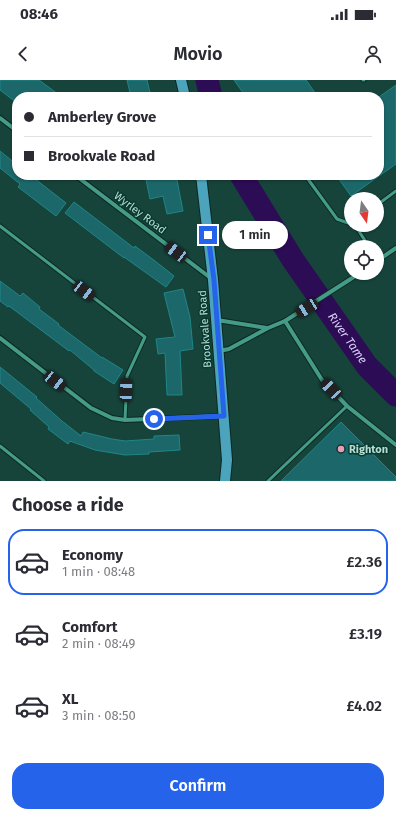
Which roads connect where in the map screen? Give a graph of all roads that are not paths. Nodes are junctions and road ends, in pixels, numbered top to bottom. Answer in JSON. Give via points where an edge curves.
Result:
{"nodes":[{"id":1,"x":181,"y":80,"type":"edge"},
{"id":2,"x":184,"y":92,"type":"edge"},
{"id":3,"x":0,"y":118,"type":"edge"},
{"id":4,"x":12,"y":127,"type":"edge"},
{"id":5,"x":82,"y":180,"type":"edge"},
{"id":6,"x":202,"y":180,"type":"edge"},
{"id":7,"x":310,"y":180,"type":"edge"},
{"id":8,"x":396,"y":191,"type":"edge"},
{"id":9,"x":384,"y":200,"type":"edge"},
{"id":10,"x":344,"y":221,"type":"edge"},
{"id":11,"x":0,"y":226,"type":"edge"},
{"id":12,"x":396,"y":248,"type":"edge"},
{"id":13,"x":384,"y":256,"type":"edge"},
{"id":14,"x":214,"y":280,"type":"junction"},
{"id":15,"x":350,"y":280,"type":"edge"},
{"id":16,"x":216,"y":320,"type":"junction"},
{"id":17,"x":285,"y":322,"type":"junction"},
{"id":18,"x":268,"y":328,"type":"junction"},
{"id":19,"x":0,"y":338,"type":"edge"},
{"id":20,"x":219,"y":351,"type":"junction"},
{"id":21,"x":347,"y":406,"type":"junction"},
{"id":22,"x":224,"y":416,"type":"junction"},
{"id":23,"x":125,"y":420,"type":"junction"},
{"id":24,"x":396,"y":445,"type":"edge"},
{"id":25,"x":0,"y":446,"type":"edge"},
{"id":26,"x":44,"y":481,"type":"edge"},
{"id":27,"x":225,"y":481,"type":"edge"},
{"id":28,"x":268,"y":481,"type":"edge"}],
"edges":[{"from":1,"to":2,"type":"main road"},
{"from":3,"to":4,"type":"street"},
{"from":5,"to":14,"type":"street","name":"Wyrley Road"},
{"from":6,"to":14,"type":"main road","name":"Brookvale Road"},
{"from":7,"to":10,"type":"lane","via":[[337,219]]},
{"from":8,"to":9,"type":"lane"},
{"from":11,"to":23,"type":"lane","via":[[145,337],[127,376]]},
{"from":12,"to":13,"type":"street"},
{"from":14,"to":16,"type":"main road","name":"Brookvale Road"},
{"from":15,"to":17,"type":"street"},
{"from":16,"to":18,"type":"street"},
{"from":16,"to":20,"type":"main road","name":"Brookvale Road"},
{"from":17,"to":18,"type":"street"},
{"from":17,"to":21,"type":"street","via":[[322,380]]},
{"from":18,"to":20,"type":"street","via":[[229,349]]},
{"from":19,"to":23,"type":"street","via":[[91,408],[112,418]]},
{"from":20,"to":22,"type":"main road","name":"Brookvale Road"},
{"from":21,"to":24,"type":"street"},
{"from":21,"to":28,"type":"lane"},
{"from":22,"to":23,"type":"street"},
{"from":22,"to":27,"type":"main road","name":"Brookvale Road","via":[[227,460]]},
{"from":25,"to":26,"type":"lane"}]}
